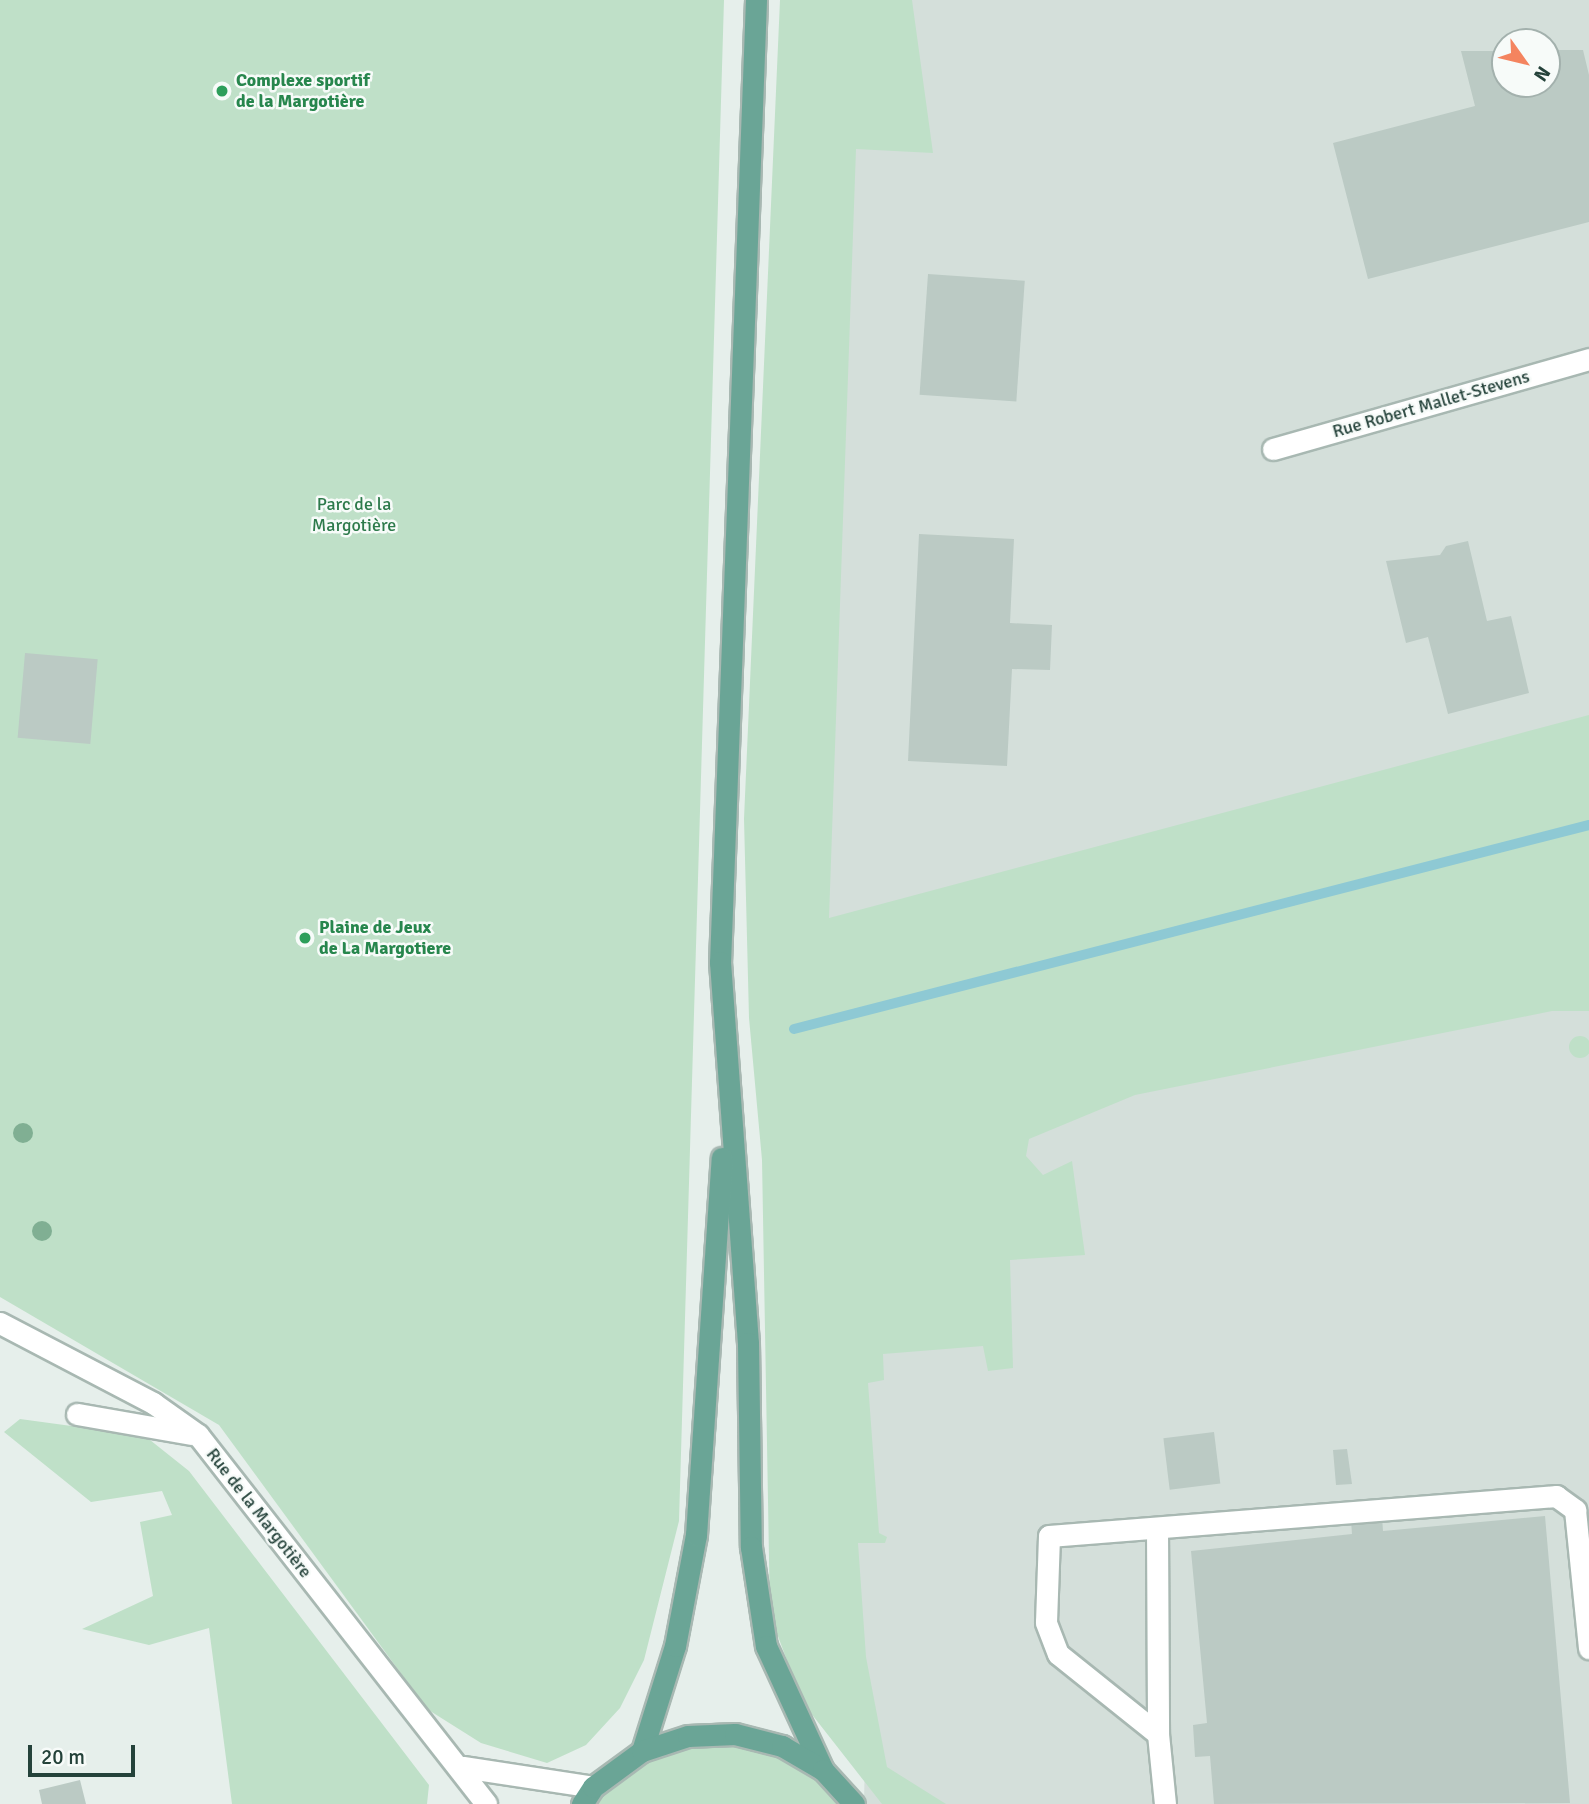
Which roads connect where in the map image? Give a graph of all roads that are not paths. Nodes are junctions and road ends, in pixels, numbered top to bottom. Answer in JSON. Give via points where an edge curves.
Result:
{"nodes":[{"id":1,"x":756,"y":0,"type":"edge"},
{"id":2,"x":1589,"y":359,"type":"edge"},
{"id":3,"x":1273,"y":449,"type":"dead end"},
{"id":4,"x":727,"y":1090,"type":"junction"},
{"id":5,"x":0,"y":1324,"type":"edge"},
{"id":6,"x":77,"y":1414,"type":"dead end"},
{"id":7,"x":198,"y":1435,"type":"junction"},
{"id":8,"x":1157,"y":1528,"type":"junction"},
{"id":9,"x":1589,"y":1648,"type":"edge"},
{"id":10,"x":1158,"y":1734,"type":"junction"},
{"id":11,"x":642,"y":1751,"type":"junction"},
{"id":12,"x":463,"y":1768,"type":"junction"},
{"id":13,"x":822,"y":1770,"type":"junction"},
{"id":14,"x":587,"y":1796,"type":"edge"},
{"id":15,"x":486,"y":1804,"type":"edge"},
{"id":16,"x":855,"y":1804,"type":"edge"},
{"id":17,"x":1165,"y":1804,"type":"edge"}],
"edges":[{"from":1,"to":4,"type":"main road","via":[[720,962]]},
{"from":2,"to":3,"type":"street","name":"Rue Robert Mallet-Stevens"},
{"from":4,"to":11,"type":"main road","via":[[696,1535],[675,1646]]},
{"from":4,"to":13,"type":"main road","via":[[748,1343],[751,1547],[766,1646]]},
{"from":5,"to":7,"type":"street","name":"Rue de la Margotière","via":[[153,1402]]},
{"from":6,"to":7,"type":"street"},
{"from":7,"to":12,"type":"street","name":"Rue de la Margotière","via":[[428,1738]]},
{"from":8,"to":9,"type":"street","via":[[1556,1496],[1575,1510]]},
{"from":8,"to":10,"type":"street"},
{"from":8,"to":10,"type":"street","via":[[1049,1536],[1046,1622],[1058,1654]]},
{"from":10,"to":17,"type":"street"},
{"from":11,"to":13,"type":"main road","via":[[688,1736],[735,1734],[782,1746]]},
{"from":11,"to":14,"type":"main road"},
{"from":12,"to":14,"type":"street"},
{"from":12,"to":15,"type":"street","name":"Rue de la Margotière"},
{"from":13,"to":16,"type":"main road"}]}
